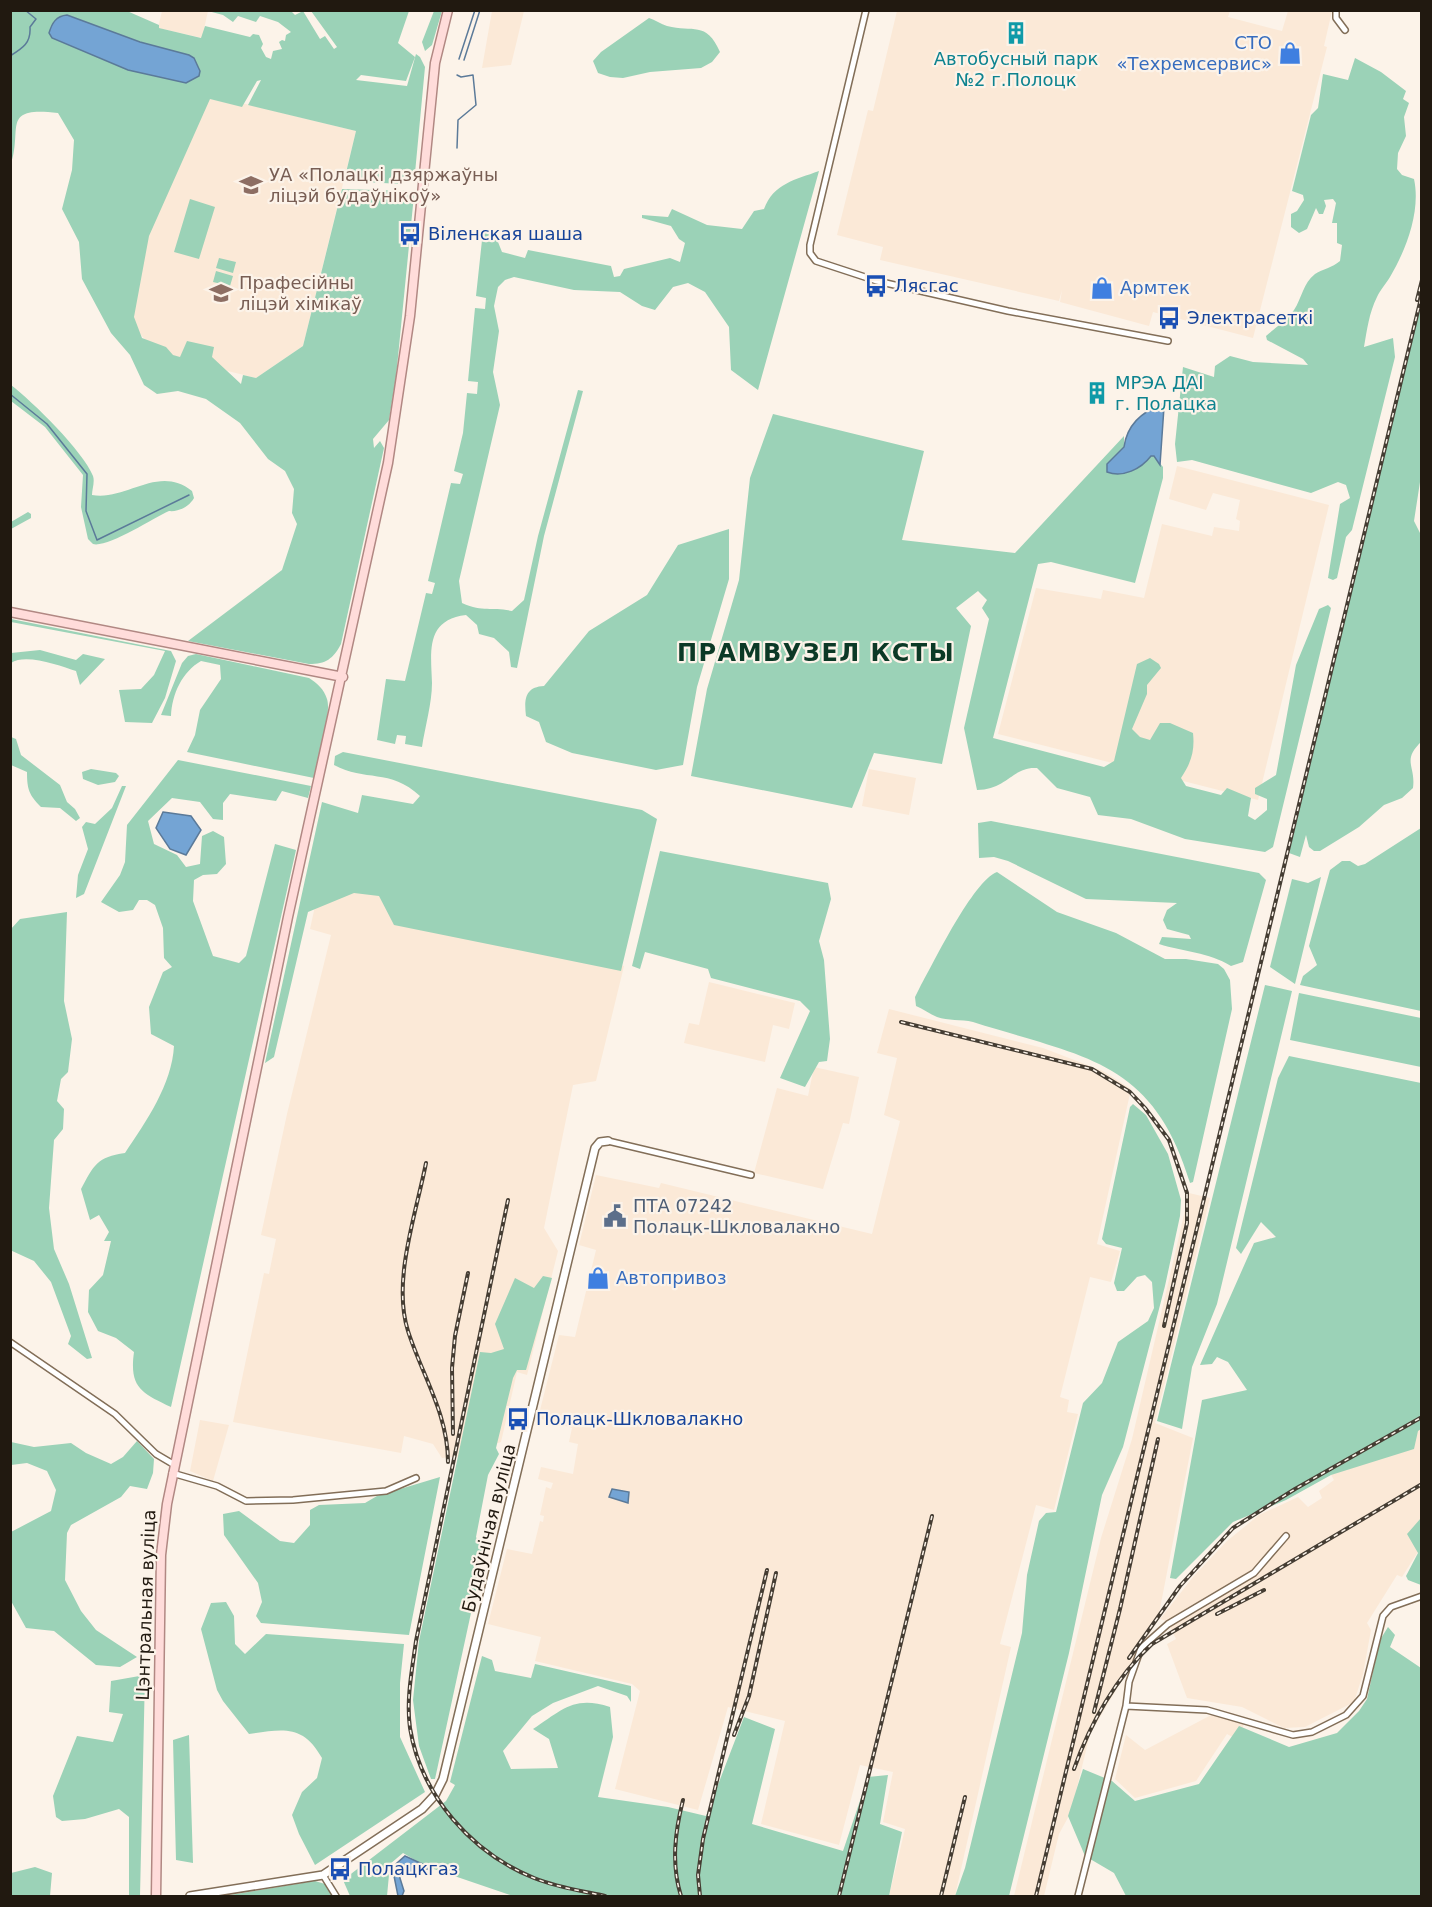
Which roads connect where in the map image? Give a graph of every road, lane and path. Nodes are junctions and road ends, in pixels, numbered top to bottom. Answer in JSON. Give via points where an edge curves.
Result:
{"nodes":[{"id":1,"x":448,"y":10,"type":"edge"},
{"id":2,"x":866,"y":10,"type":"edge"},
{"id":3,"x":1336,"y":10,"type":"edge"},
{"id":4,"x":1345,"y":30,"type":"dead end"},
{"id":5,"x":1168,"y":341,"type":"dead end"},
{"id":6,"x":10,"y":612,"type":"edge"},
{"id":7,"x":343,"y":677,"type":"junction"},
{"id":8,"x":608,"y":1141,"type":"joint"},
{"id":9,"x":751,"y":1175,"type":"dead end"},
{"id":10,"x":10,"y":1342,"type":"edge"},
{"id":11,"x":173,"y":1468,"type":"junction"},
{"id":12,"x":416,"y":1478,"type":"dead end"},
{"id":13,"x":1286,"y":1536,"type":"dead end"},
{"id":14,"x":1422,"y":1596,"type":"edge"},
{"id":15,"x":1126,"y":1706,"type":"junction"},
{"id":16,"x":323,"y":1875,"type":"junction"},
{"id":17,"x":156,"y":1896,"type":"edge"},
{"id":18,"x":190,"y":1896,"type":"edge"},
{"id":19,"x":336,"y":1896,"type":"edge"},
{"id":20,"x":1078,"y":1896,"type":"edge"}],
"edges":[{"from":1,"to":7,"type":"main road","name":"Цэнтральная вуліца","via":[[435,63],[396,418]]},
{"from":2,"to":5,"type":"street","via":[[810,253],[823,264],[877,281],[1069,324]]},
{"from":3,"to":4,"type":"street","via":[[1336,18]]},
{"from":6,"to":7,"type":"main road"},
{"from":7,"to":11,"type":"main road","name":"Цэнтральная вуліца","via":[[288,917]]},
{"from":8,"to":9,"type":"street"},
{"from":8,"to":16,"type":"street","name":"Будаўнічая вуліца","via":[[595,1148],[443,1779],[422,1809]]},
{"from":10,"to":11,"type":"street","via":[[115,1414]]},
{"from":11,"to":12,"type":"street","via":[[246,1501],[386,1491]]},
{"from":11,"to":17,"type":"main road","name":"Цэнтральная вуліца","via":[[161,1555]]},
{"from":13,"to":15,"type":"street","via":[[1254,1573],[1168,1624],[1141,1648],[1128,1682]]},
{"from":14,"to":15,"type":"street","via":[[1391,1607],[1383,1616],[1363,1696],[1355,1708],[1312,1732],[1293,1735],[1207,1710]]},
{"from":15,"to":20,"type":"street"},
{"from":16,"to":18,"type":"street","name":"Будаўнічая вуліца"},
{"from":16,"to":19,"type":"street"}]}
